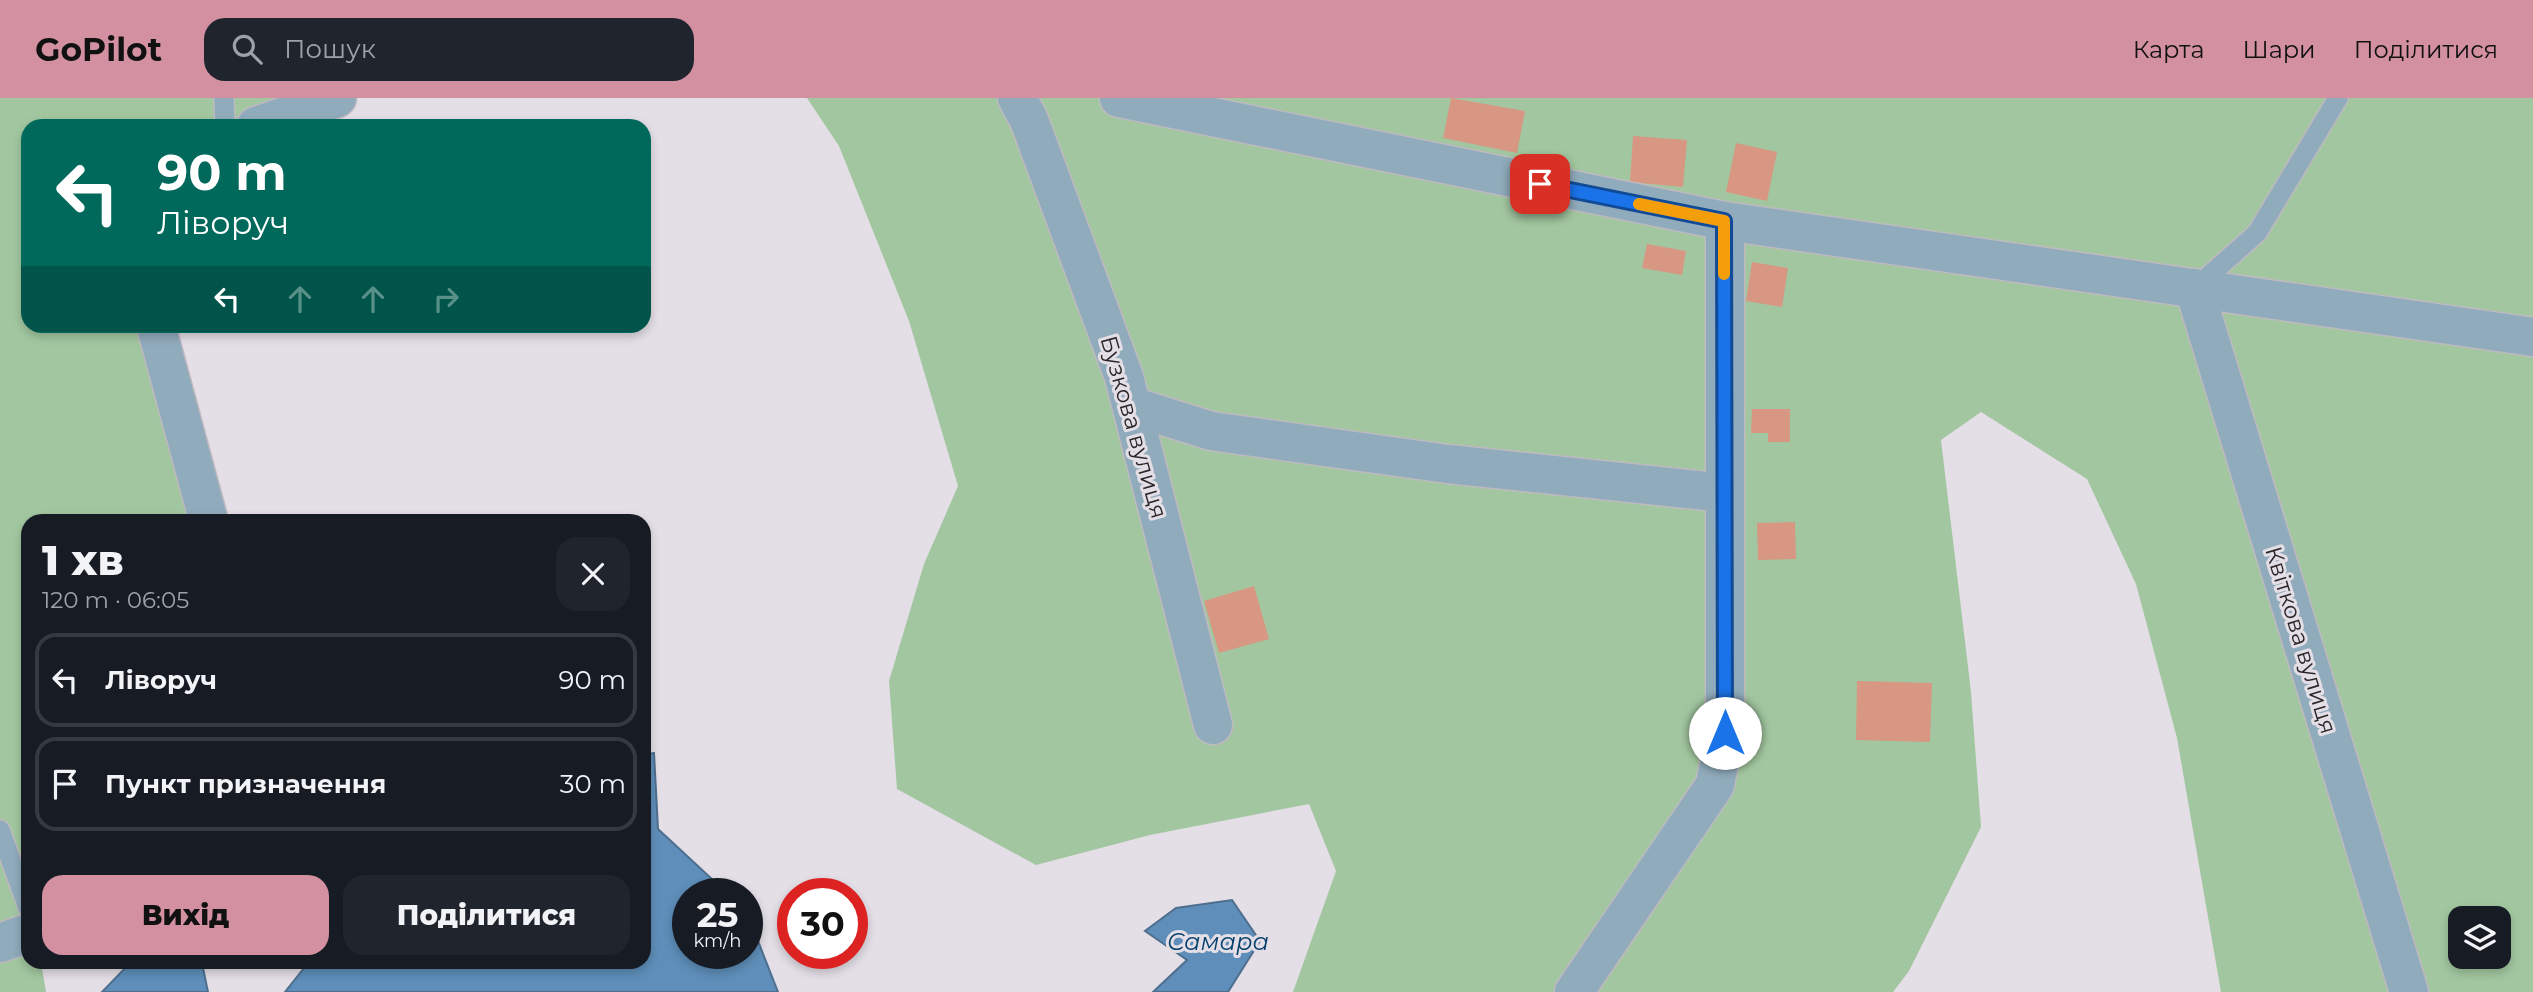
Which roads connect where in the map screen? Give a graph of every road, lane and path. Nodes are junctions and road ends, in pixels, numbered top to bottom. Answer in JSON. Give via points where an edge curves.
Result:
{"nodes":[{"id":1,"x":224,"y":98,"type":"edge"},
{"id":2,"x":337,"y":98,"type":"edge"},
{"id":3,"x":1017,"y":98,"type":"edge"},
{"id":4,"x":1119,"y":98,"type":"edge"},
{"id":5,"x":2338,"y":98,"type":"edge"},
{"id":6,"x":225,"y":119,"type":"edge"},
{"id":7,"x":276,"y":119,"type":"edge"},
{"id":8,"x":1724,"y":221,"type":"junction"},
{"id":9,"x":2194,"y":288,"type":"junction"},
{"id":10,"x":158,"y":333,"type":"edge"},
{"id":11,"x":2533,"y":337,"type":"edge"},
{"id":12,"x":1132,"y":406,"type":"junction"},
{"id":13,"x":1725,"y":493,"type":"junction"},
{"id":14,"x":207,"y":514,"type":"edge"},
{"id":15,"x":1213,"y":725,"type":"dead end"},
{"id":16,"x":0,"y":830,"type":"edge"},
{"id":17,"x":21,"y":888,"type":"edge"},
{"id":18,"x":21,"y":936,"type":"edge"},
{"id":19,"x":0,"y":943,"type":"edge"},
{"id":20,"x":1574,"y":992,"type":"edge"},
{"id":21,"x":2409,"y":992,"type":"edge"}],
"edges":[{"from":1,"to":6,"type":"lane"},
{"from":2,"to":7,"type":"street"},
{"from":3,"to":12,"type":"street","name":"Бузкова вулиця","via":[[1034,133]]},
{"from":4,"to":8,"type":"street"},
{"from":5,"to":9,"type":"lane","via":[[2257,233]]},
{"from":8,"to":9,"type":"street"},
{"from":8,"to":13,"type":"street"},
{"from":9,"to":11,"type":"street"},
{"from":9,"to":21,"type":"street","name":"Квіткова вулиця"},
{"from":10,"to":14,"type":"street"},
{"from":12,"to":13,"type":"street","via":[[1211,431],[1448,464]]},
{"from":12,"to":15,"type":"street","name":"Бузкова вулиця"},
{"from":13,"to":20,"type":"street","via":[[1725,733],[1715,785]]},
{"from":16,"to":17,"type":"lane"},
{"from":18,"to":19,"type":"street"}]}
